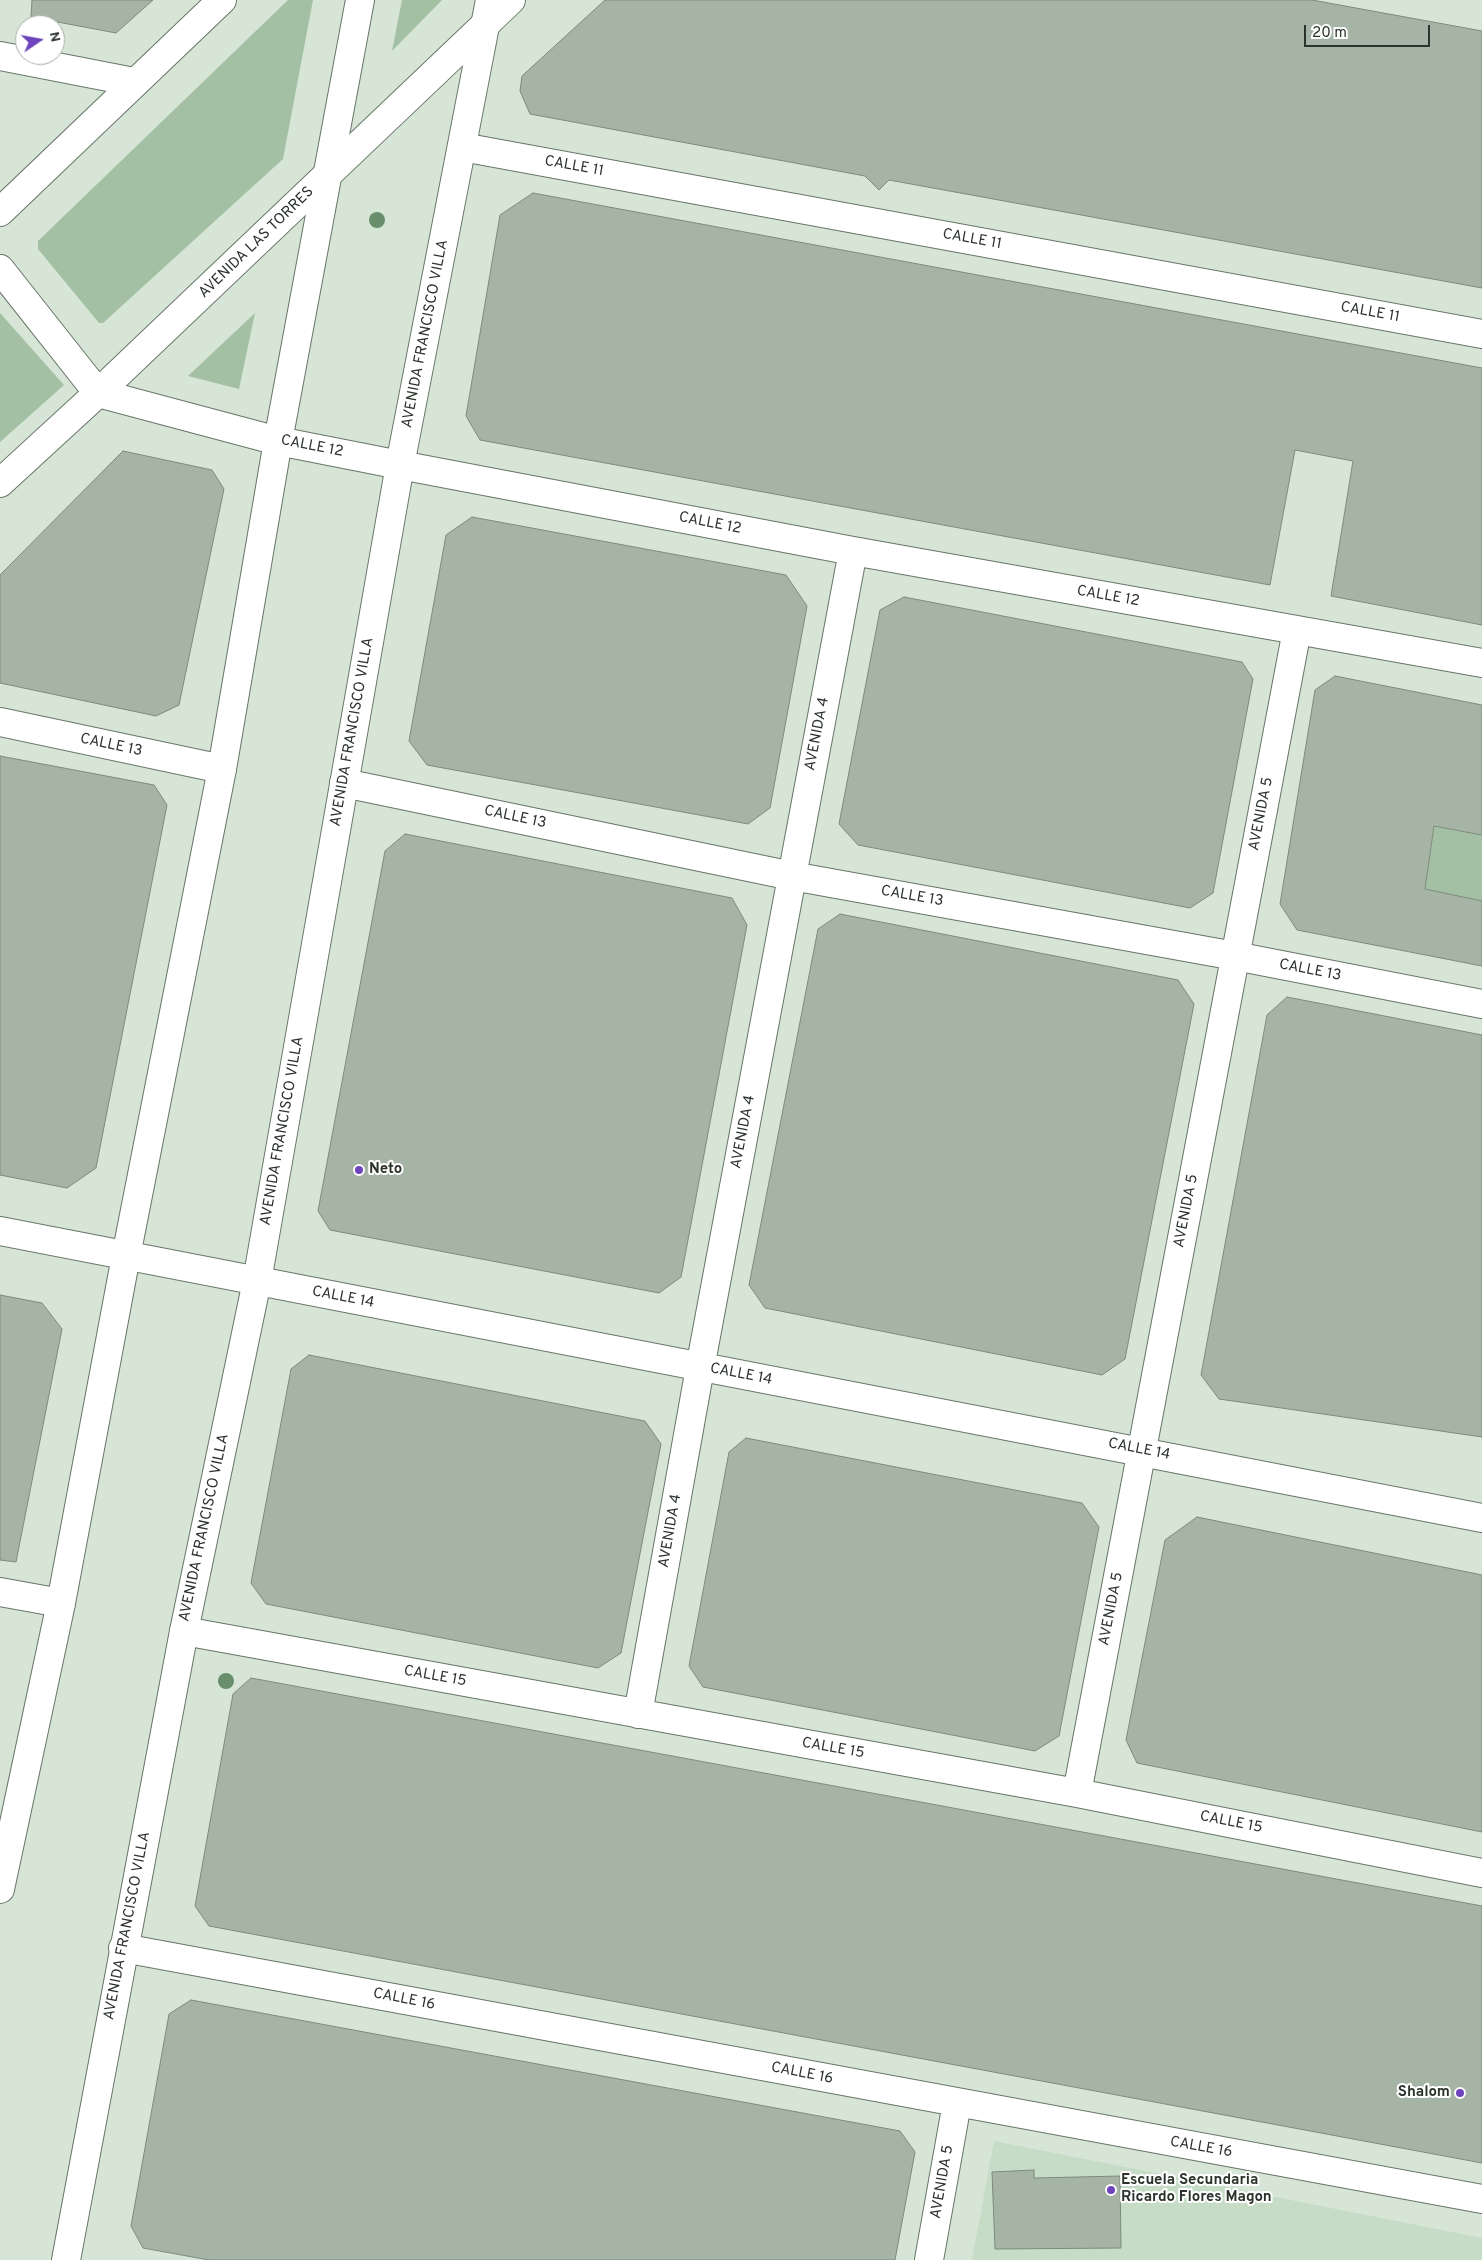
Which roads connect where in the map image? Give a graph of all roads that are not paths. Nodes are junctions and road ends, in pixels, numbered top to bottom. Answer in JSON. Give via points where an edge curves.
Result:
{"nodes":[{"id":1,"x":222,"y":0,"type":"edge"},
{"id":2,"x":360,"y":0,"type":"edge"},
{"id":3,"x":511,"y":0,"type":"edge"},
{"id":4,"x":488,"y":12,"type":"edge"},
{"id":5,"x":0,"y":56,"type":"edge"},
{"id":6,"x":134,"y":82,"type":"junction"},
{"id":7,"x":462,"y":147,"type":"junction"},
{"id":8,"x":328,"y":176,"type":"junction"},
{"id":9,"x":0,"y":212,"type":"edge"},
{"id":10,"x":0,"y":269,"type":"edge"},
{"id":11,"x":1482,"y":334,"type":"edge"},
{"id":12,"x":98,"y":394,"type":"junction"},
{"id":13,"x":278,"y":441,"type":"junction"},
{"id":14,"x":400,"y":465,"type":"junction"},
{"id":15,"x":0,"y":483,"type":"edge"},
{"id":16,"x":853,"y":551,"type":"junction"},
{"id":17,"x":1297,"y":630,"type":"junction"},
{"id":18,"x":1482,"y":663,"type":"edge"},
{"id":19,"x":0,"y":722,"type":"edge"},
{"id":20,"x":222,"y":769,"type":"junction"},
{"id":21,"x":344,"y":783,"type":"junction"},
{"id":22,"x":792,"y":876,"type":"junction"},
{"id":23,"x":1235,"y":956,"type":"junction"},
{"id":24,"x":1482,"y":1004,"type":"edge"},
{"id":25,"x":0,"y":1231,"type":"edge"},
{"id":26,"x":126,"y":1256,"type":"junction"},
{"id":27,"x":257,"y":1281,"type":"junction"},
{"id":28,"x":700,"y":1368,"type":"junction"},
{"id":29,"x":1142,"y":1450,"type":"junction"},
{"id":30,"x":1482,"y":1518,"type":"edge"},
{"id":31,"x":0,"y":1592,"type":"edge"},
{"id":32,"x":61,"y":1603,"type":"junction"},
{"id":33,"x":184,"y":1630,"type":"junction"},
{"id":34,"x":638,"y":1714,"type":"junction"},
{"id":35,"x":1077,"y":1793,"type":"junction"},
{"id":36,"x":1482,"y":1873,"type":"edge"},
{"id":37,"x":0,"y":1889,"type":"edge"},
{"id":38,"x":123,"y":1948,"type":"junction"},
{"id":39,"x":957,"y":2103,"type":"junction"},
{"id":40,"x":1482,"y":2199,"type":"edge"},
{"id":41,"x":66,"y":2260,"type":"edge"},
{"id":42,"x":929,"y":2260,"type":"edge"}],
"edges":[{"from":1,"to":6,"type":"street"},
{"from":2,"to":8,"type":"street"},
{"from":3,"to":4,"type":"street","name":"AVENIDA LAS TORRES"},
{"from":4,"to":7,"type":"street","name":"AVENIDA FRANCISCO VILLA"},
{"from":4,"to":8,"type":"street","name":"AVENIDA LAS TORRES"},
{"from":5,"to":6,"type":"street"},
{"from":6,"to":9,"type":"street"},
{"from":7,"to":11,"type":"street","name":"CALLE 11"},
{"from":7,"to":14,"type":"street","name":"AVENIDA FRANCISCO VILLA"},
{"from":8,"to":12,"type":"street","name":"AVENIDA LAS TORRES"},
{"from":8,"to":13,"type":"street"},
{"from":10,"to":12,"type":"street"},
{"from":12,"to":13,"type":"street","name":"CALLE 12"},
{"from":12,"to":15,"type":"street","name":"AVENIDA LAS TORRES"},
{"from":13,"to":14,"type":"street","name":"CALLE 12"},
{"from":13,"to":20,"type":"street"},
{"from":14,"to":16,"type":"street","name":"CALLE 12"},
{"from":14,"to":21,"type":"street","name":"AVENIDA FRANCISCO VILLA"},
{"from":16,"to":17,"type":"street","name":"CALLE 12"},
{"from":16,"to":22,"type":"street","name":"AVENIDA 4"},
{"from":17,"to":18,"type":"street","name":"CALLE 12"},
{"from":17,"to":23,"type":"street","name":"AVENIDA 5"},
{"from":19,"to":20,"type":"street","name":"CALLE 13"},
{"from":20,"to":26,"type":"street"},
{"from":21,"to":22,"type":"street","name":"CALLE 13"},
{"from":21,"to":27,"type":"street","name":"AVENIDA FRANCISCO VILLA"},
{"from":22,"to":23,"type":"street","name":"CALLE 13"},
{"from":22,"to":28,"type":"street","name":"AVENIDA 4"},
{"from":23,"to":24,"type":"street","name":"CALLE 13"},
{"from":23,"to":29,"type":"street","name":"AVENIDA 5"},
{"from":25,"to":26,"type":"street","name":"CALLE 14"},
{"from":26,"to":27,"type":"street","name":"CALLE 14"},
{"from":26,"to":32,"type":"street"},
{"from":27,"to":28,"type":"street","name":"CALLE 14"},
{"from":27,"to":33,"type":"street","name":"AVENIDA FRANCISCO VILLA"},
{"from":28,"to":29,"type":"street","name":"CALLE 14"},
{"from":28,"to":34,"type":"street","name":"AVENIDA 4"},
{"from":29,"to":30,"type":"street","name":"CALLE 14"},
{"from":29,"to":35,"type":"street","name":"AVENIDA 5"},
{"from":31,"to":32,"type":"street"},
{"from":32,"to":37,"type":"street"},
{"from":33,"to":34,"type":"street","name":"CALLE 15"},
{"from":33,"to":38,"type":"street","name":"AVENIDA FRANCISCO VILLA"},
{"from":34,"to":35,"type":"street","name":"CALLE 15"},
{"from":35,"to":36,"type":"street","name":"CALLE 15"},
{"from":38,"to":39,"type":"street","name":"CALLE 16"},
{"from":38,"to":41,"type":"street","name":"AVENIDA FRANCISCO VILLA"},
{"from":39,"to":40,"type":"street","name":"CALLE 16"},
{"from":39,"to":42,"type":"street","name":"AVENIDA 5"}]}
